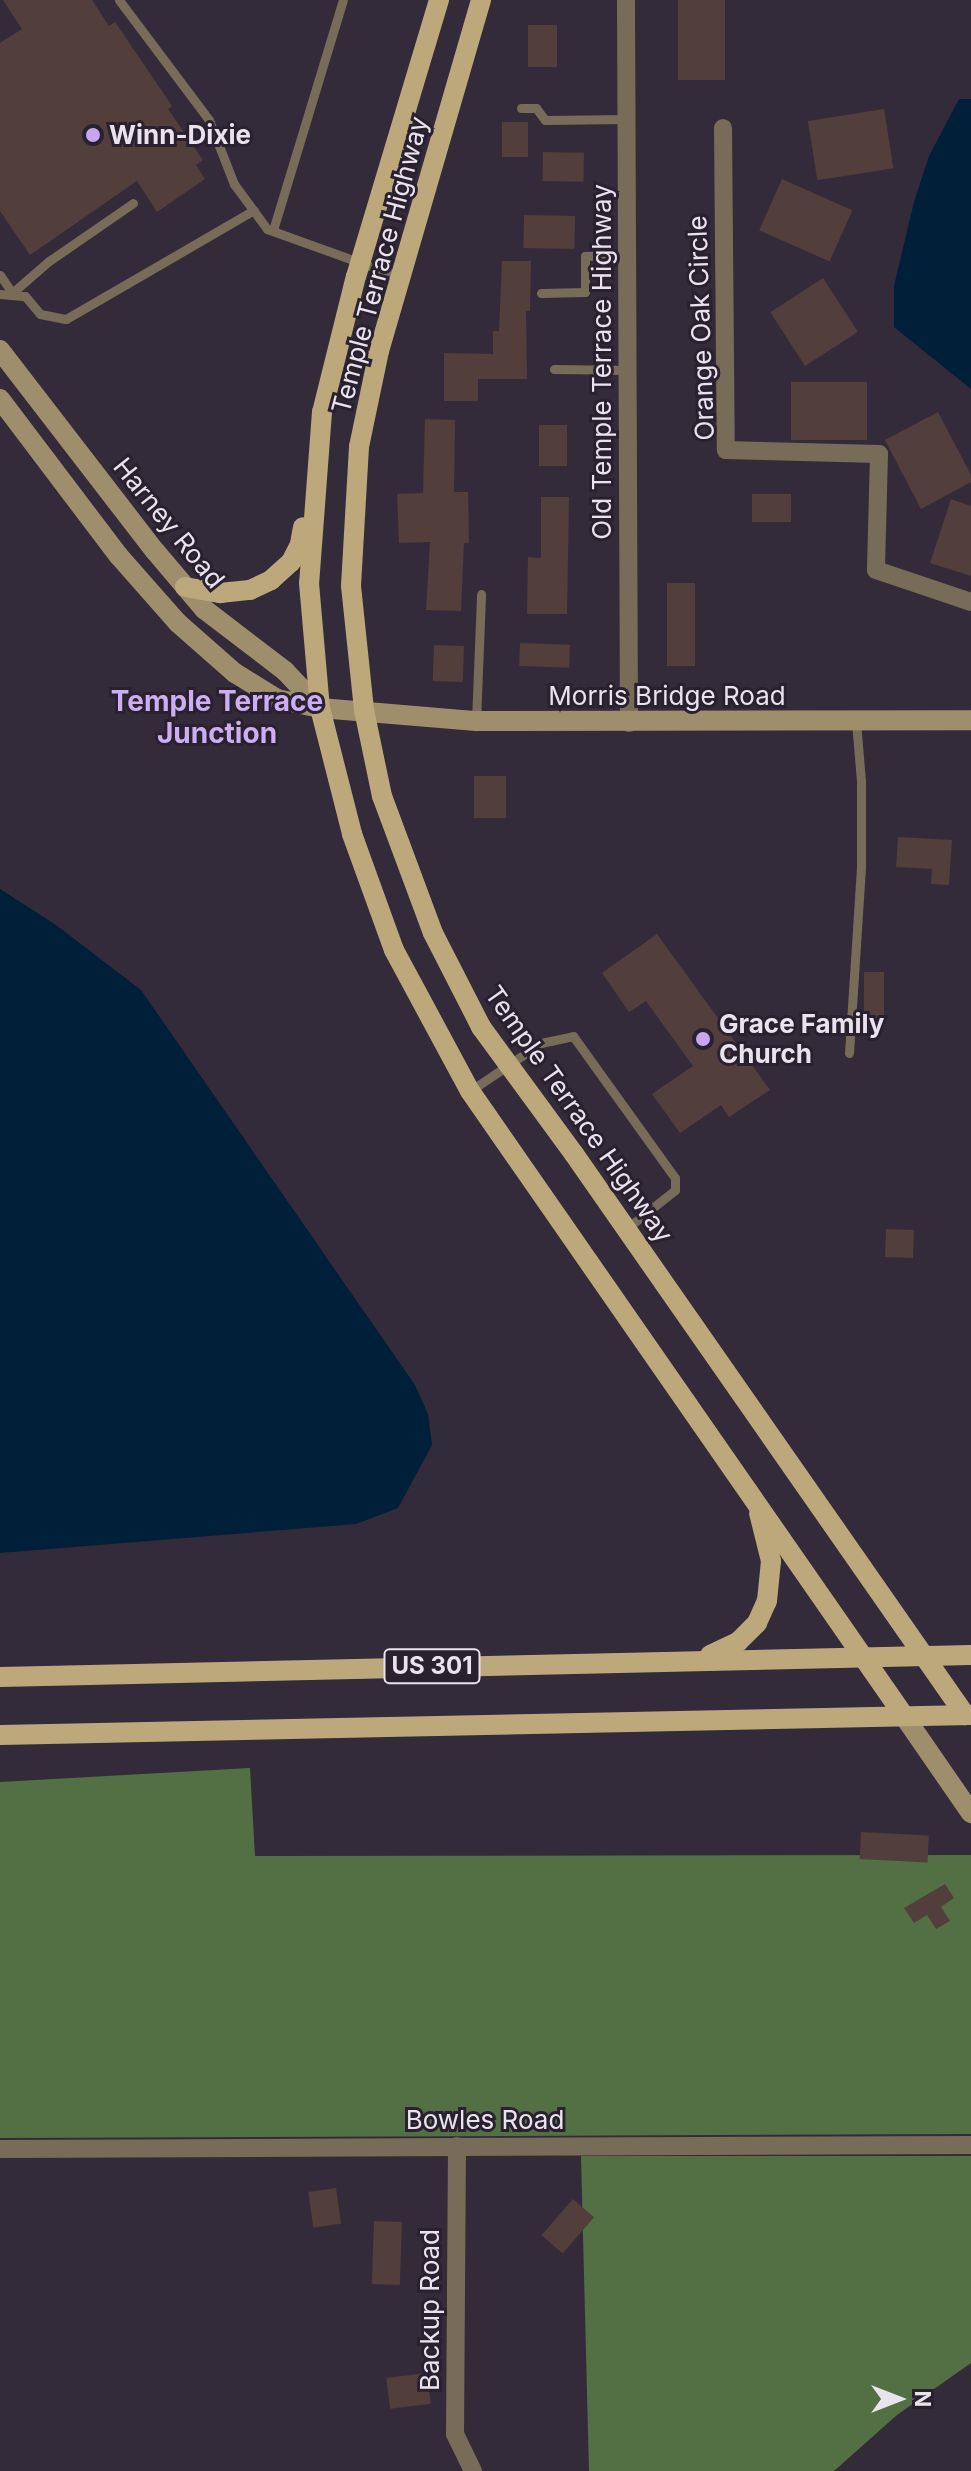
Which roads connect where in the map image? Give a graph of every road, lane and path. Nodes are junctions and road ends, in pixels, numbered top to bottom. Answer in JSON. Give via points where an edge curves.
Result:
{"nodes":[{"id":1,"x":119,"y":0,"type":"edge"},
{"id":2,"x":343,"y":0,"type":"edge"},
{"id":3,"x":439,"y":0,"type":"edge"},
{"id":4,"x":481,"y":0,"type":"edge"},
{"id":5,"x":626,"y":0,"type":"edge"},
{"id":6,"x":521,"y":108,"type":"dead end"},
{"id":7,"x":627,"y":119,"type":"junction"},
{"id":8,"x":723,"y":128,"type":"dead end"},
{"id":9,"x":133,"y":203,"type":"dead end"},
{"id":10,"x":254,"y":210,"type":"junction"},
{"id":11,"x":273,"y":230,"type":"junction"},
{"id":12,"x":627,"y":255,"type":"junction"},
{"id":13,"x":360,"y":261,"type":"junction"},
{"id":14,"x":0,"y":275,"type":"edge"},
{"id":15,"x":400,"y":277,"type":"junction"},
{"id":16,"x":12,"y":293,"type":"junction"},
{"id":17,"x":541,"y":293,"type":"dead end"},
{"id":18,"x":0,"y":294,"type":"edge"},
{"id":19,"x":0,"y":350,"type":"edge"},
{"id":20,"x":554,"y":369,"type":"dead end"},
{"id":21,"x":628,"y":370,"type":"junction"},
{"id":22,"x":0,"y":399,"type":"edge"},
{"id":23,"x":322,"y":412,"type":"junction"},
{"id":24,"x":185,"y":587,"type":"junction"},
{"id":25,"x":481,"y":594,"type":"dead end"},
{"id":26,"x":971,"y":602,"type":"edge"},
{"id":27,"x":320,"y":708,"type":"junction"},
{"id":28,"x":364,"y":710,"type":"junction"},
{"id":29,"x":971,"y":720,"type":"edge"},
{"id":30,"x":476,"y":721,"type":"junction"},
{"id":31,"x":856,"y":721,"type":"junction"},
{"id":32,"x":629,"y":723,"type":"junction"},
{"id":33,"x":849,"y":1053,"type":"dead end"},
{"id":34,"x":508,"y":1064,"type":"junction"},
{"id":35,"x":470,"y":1091,"type":"junction"},
{"id":36,"x":626,"y":1229,"type":"junction"},
{"id":37,"x":756,"y":1502,"type":"junction"},
{"id":38,"x":971,"y":1655,"type":"edge"},
{"id":39,"x":923,"y":1656,"type":"junction"},
{"id":40,"x":865,"y":1657,"type":"junction"},
{"id":41,"x":699,"y":1660,"type":"junction"},
{"id":42,"x":0,"y":1677,"type":"edge"},
{"id":43,"x":904,"y":1716,"type":"junction"},
{"id":44,"x":969,"y":1718,"type":"edge"},
{"id":45,"x":0,"y":1735,"type":"edge"},
{"id":46,"x":971,"y":1813,"type":"edge"},
{"id":47,"x":971,"y":2145,"type":"edge"},
{"id":48,"x":457,"y":2146,"type":"junction"},
{"id":49,"x":0,"y":2149,"type":"edge"},
{"id":50,"x":473,"y":2471,"type":"edge"}],
"edges":[{"from":1,"to":10,"type":"lane","via":[[209,120],[234,184]]},
{"from":2,"to":11,"type":"lane"},
{"from":3,"to":13,"type":"main road","name":"Temple Terrace Highway"},
{"from":4,"to":15,"type":"main road","name":"Temple Terrace Highway"},
{"from":5,"to":7,"type":"street","name":"Old Temple Terrace Highway"},
{"from":6,"to":7,"type":"lane","via":[[536,108],[545,120]]},
{"from":7,"to":12,"type":"street","name":"Old Temple Terrace Highway"},
{"from":8,"to":26,"type":"street","name":"Orange Oak Circle","via":[[726,450],[879,454],[876,570]]},
{"from":9,"to":16,"type":"lane"},
{"from":10,"to":11,"type":"lane"},
{"from":10,"to":16,"type":"lane","via":[[66,319],[40,314],[25,296]]},
{"from":11,"to":13,"type":"lane"},
{"from":12,"to":17,"type":"lane","via":[[585,256],[585,292]]},
{"from":12,"to":21,"type":"street","name":"Old Temple Terrace Highway"},
{"from":13,"to":15,"type":"lane"},
{"from":13,"to":23,"type":"main road","name":"Temple Terrace Highway"},
{"from":14,"to":16,"type":"lane"},
{"from":15,"to":28,"type":"main road","name":"Temple Terrace Highway","via":[[379,351],[356,475],[351,586]]},
{"from":16,"to":18,"type":"lane"},
{"from":19,"to":24,"type":"street","name":"Harney Road"},
{"from":20,"to":21,"type":"lane"},
{"from":21,"to":32,"type":"street","name":"Old Temple Terrace Highway"},
{"from":22,"to":27,"type":"street","via":[[118,555],[178,623],[235,673],[277,699]]},
{"from":23,"to":24,"type":"main road","via":[[300,544],[291,562],[250,590],[220,593]]},
{"from":23,"to":27,"type":"main road","name":"Temple Terrace Highway","via":[[309,583]]},
{"from":24,"to":27,"type":"street","name":"Harney Road","via":[[204,609],[285,671]]},
{"from":25,"to":30,"type":"lane"},
{"from":27,"to":28,"type":"street"},
{"from":27,"to":35,"type":"main road","name":"Temple Terrace Highway","via":[[352,834],[394,950]]},
{"from":28,"to":30,"type":"street","name":"Morris Bridge Road"},
{"from":28,"to":34,"type":"main road","name":"Temple Terrace Highway","via":[[382,796],[408,874],[481,1027]]},
{"from":29,"to":31,"type":"street","name":"Morris Bridge Road"},
{"from":30,"to":32,"type":"street","name":"Morris Bridge Road"},
{"from":31,"to":32,"type":"street","name":"Morris Bridge Road"},
{"from":31,"to":33,"type":"lane","via":[[861,865]]},
{"from":34,"to":35,"type":"lane"},
{"from":34,"to":36,"type":"main road","name":"Temple Terrace Highway"},
{"from":34,"to":36,"type":"lane","via":[[541,1043],[573,1036],[584,1048],[675,1178],[675,1190]]},
{"from":35,"to":37,"type":"main road","name":"Temple Terrace Highway"},
{"from":36,"to":39,"type":"main road","name":"Temple Terrace Highway"},
{"from":37,"to":40,"type":"main road","name":"Temple Terrace Highway"},
{"from":37,"to":41,"type":"main road","via":[[771,1561],[767,1601],[757,1623],[738,1642]]},
{"from":38,"to":39,"type":"main road","number":"US 301"},
{"from":39,"to":40,"type":"main road","number":"US 301"},
{"from":39,"to":44,"type":"main road","name":"Temple Terrace Highway"},
{"from":40,"to":41,"type":"main road","number":"US 301"},
{"from":40,"to":43,"type":"main road","name":"Temple Terrace Highway"},
{"from":41,"to":42,"type":"main road","number":"US 301"},
{"from":43,"to":44,"type":"main road","number":"US 301"},
{"from":43,"to":45,"type":"main road","number":"US 301"},
{"from":43,"to":46,"type":"street"},
{"from":47,"to":48,"type":"street","name":"Bowles Road"},
{"from":48,"to":49,"type":"street","name":"Bowles Road"},
{"from":48,"to":50,"type":"street","name":"Backup Road","via":[[455,2434]]}]}
